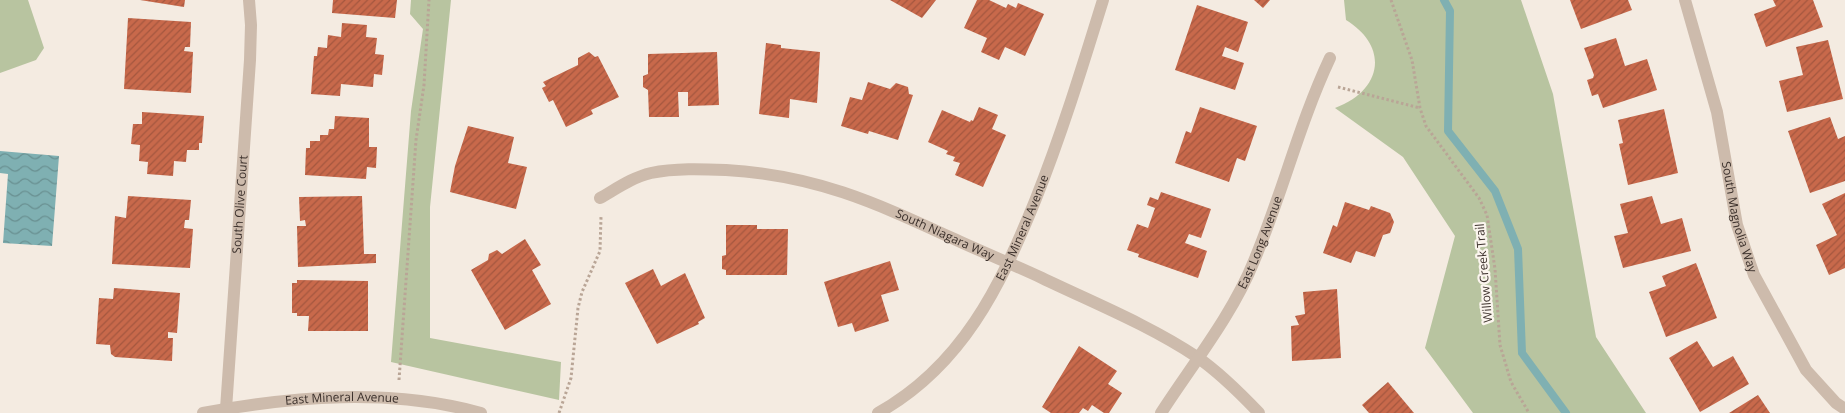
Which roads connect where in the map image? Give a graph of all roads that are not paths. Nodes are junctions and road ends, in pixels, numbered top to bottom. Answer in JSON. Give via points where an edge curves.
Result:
{"nodes":[{"id":1,"x":249,"y":0,"type":"edge"},
{"id":2,"x":1103,"y":0,"type":"edge"},
{"id":3,"x":1684,"y":0,"type":"edge"},
{"id":4,"x":1330,"y":58,"type":"dead end"},
{"id":5,"x":600,"y":198,"type":"road end"},
{"id":6,"x":1009,"y":262,"type":"junction"},
{"id":7,"x":1197,"y":358,"type":"junction"},
{"id":8,"x":226,"y":408,"type":"junction"},
{"id":9,"x":1845,"y":409,"type":"edge"},
{"id":10,"x":203,"y":413,"type":"edge"},
{"id":11,"x":481,"y":413,"type":"edge"},
{"id":12,"x":878,"y":413,"type":"edge"},
{"id":13,"x":1161,"y":413,"type":"edge"},
{"id":14,"x":1258,"y":413,"type":"edge"}],
"edges":[{"from":1,"to":8,"type":"street","name":"South Olive Court","via":[[250,60]]},
{"from":2,"to":6,"type":"street","name":"East Mineral Avenue","via":[[1048,168]]},
{"from":3,"to":9,"type":"street","name":"South Magnolia Way","via":[[1717,112],[1737,224],[1754,275],[1806,370]]},
{"from":4,"to":7,"type":"street","name":"East Long Avenue","via":[[1254,262]]},
{"from":5,"to":6,"type":"street","name":"South Niagara Way","via":[[636,178],[658,172],[706,169],[784,176],[878,204]]},
{"from":6,"to":7,"type":"street","name":"South Niagara Way","via":[[1147,329]]},
{"from":6,"to":12,"type":"street","name":"East Mineral Avenue","via":[[985,307],[942,364],[916,388]]},
{"from":7,"to":13,"type":"street","name":"East Long Avenue"},
{"from":7,"to":14,"type":"street","name":"South Niagara Way"},
{"from":8,"to":10,"type":"street","name":"East Mineral Avenue"},
{"from":8,"to":11,"type":"street","name":"East Mineral Avenue","via":[[346,397],[398,398]]}]}
